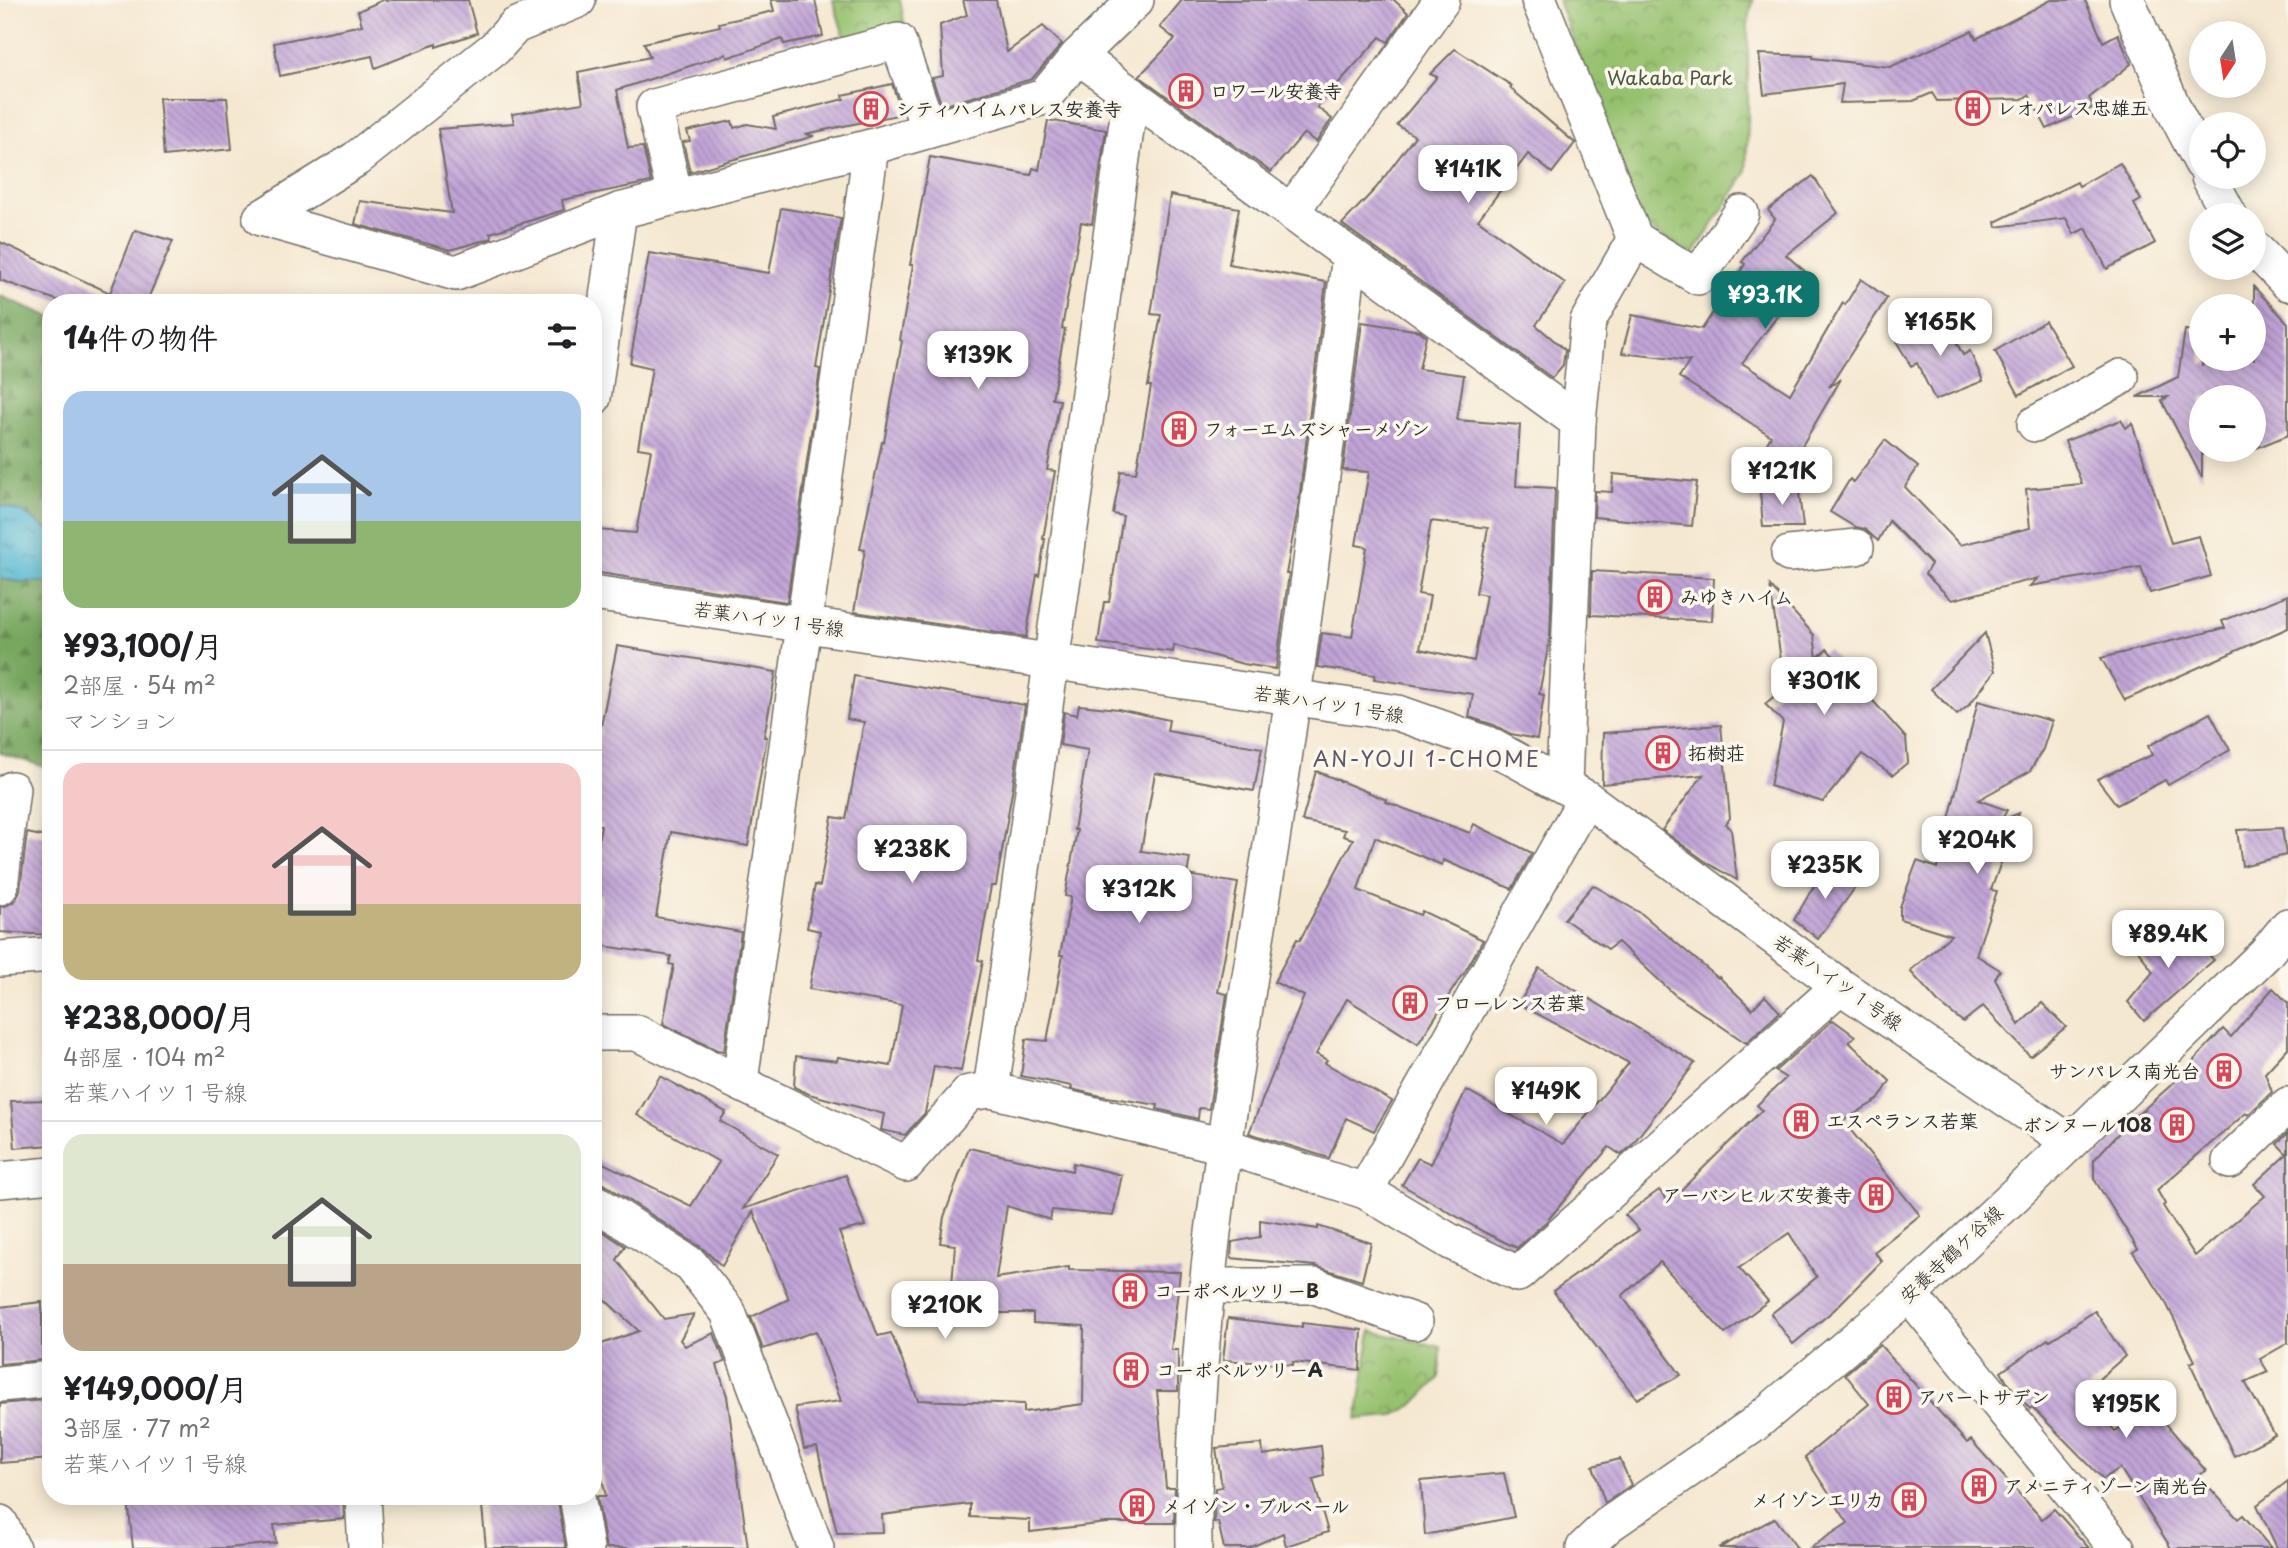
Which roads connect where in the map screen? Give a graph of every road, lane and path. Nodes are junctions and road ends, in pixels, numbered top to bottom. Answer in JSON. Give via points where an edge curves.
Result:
{"nodes":[{"id":1,"x":578,"y":0,"type":"edge"},
{"id":2,"x":1136,"y":0,"type":"edge"},
{"id":3,"x":1442,"y":0,"type":"edge"},
{"id":4,"x":1539,"y":0,"type":"edge"},
{"id":5,"x":2127,"y":0,"type":"edge"},
{"id":6,"x":1079,"y":56,"type":"junction"},
{"id":7,"x":1131,"y":94,"type":"junction"},
{"id":8,"x":929,"y":130,"type":"junction"},
{"id":9,"x":2189,"y":138,"type":"edge"},
{"id":10,"x":871,"y":146,"type":"junction"},
{"id":11,"x":675,"y":196,"type":"junction"},
{"id":12,"x":619,"y":211,"type":"junction"},
{"id":13,"x":1291,"y":212,"type":"junction"},
{"id":14,"x":1741,"y":214,"type":"dead end"},
{"id":15,"x":1635,"y":239,"type":"junction"},
{"id":16,"x":1350,"y":255,"type":"junction"},
{"id":17,"x":2266,"y":260,"type":"edge"},
{"id":18,"x":2288,"y":283,"type":"edge"},
{"id":19,"x":602,"y":333,"type":"edge"},
{"id":20,"x":2121,"y":377,"type":"dead end"},
{"id":21,"x":1578,"y":422,"type":"junction"},
{"id":22,"x":2035,"y":424,"type":"dead end"},
{"id":23,"x":1856,"y":547,"type":"dead end"},
{"id":24,"x":1789,"y":554,"type":"dead end"},
{"id":25,"x":602,"y":594,"type":"edge"},
{"id":26,"x":804,"y":625,"type":"junction"},
{"id":27,"x":1051,"y":661,"type":"junction"},
{"id":28,"x":1294,"y":697,"type":"junction"},
{"id":29,"x":12,"y":789,"type":"dead end"},
{"id":30,"x":1575,"y":791,"type":"junction"},
{"id":31,"x":0,"y":887,"type":"edge"},
{"id":32,"x":2288,"y":926,"type":"edge"},
{"id":33,"x":42,"y":956,"type":"edge"},
{"id":34,"x":0,"y":960,"type":"edge"},
{"id":35,"x":1840,"y":986,"type":"junction"},
{"id":36,"x":602,"y":1032,"type":"edge"},
{"id":37,"x":740,"y":1081,"type":"junction"},
{"id":38,"x":991,"y":1090,"type":"junction"},
{"id":39,"x":2288,"y":1105,"type":"edge"},
{"id":40,"x":2070,"y":1142,"type":"junction"},
{"id":41,"x":1224,"y":1146,"type":"junction"},
{"id":42,"x":2230,"y":1161,"type":"dead end"},
{"id":43,"x":42,"y":1176,"type":"edge"},
{"id":44,"x":0,"y":1180,"type":"edge"},
{"id":45,"x":1365,"y":1191,"type":"junction"},
{"id":46,"x":602,"y":1208,"type":"edge"},
{"id":47,"x":1207,"y":1286,"type":"junction"},
{"id":48,"x":1909,"y":1294,"type":"junction"},
{"id":49,"x":1415,"y":1322,"type":"dead end"},
{"id":50,"x":42,"y":1380,"type":"edge"},
{"id":51,"x":0,"y":1384,"type":"edge"},
{"id":52,"x":364,"y":1505,"type":"edge"},
{"id":53,"x":579,"y":1505,"type":"edge"},
{"id":54,"x":0,"y":1522,"type":"edge"},
{"id":55,"x":12,"y":1548,"type":"edge"},
{"id":56,"x":366,"y":1548,"type":"edge"},
{"id":57,"x":586,"y":1548,"type":"edge"},
{"id":58,"x":816,"y":1548,"type":"edge"},
{"id":59,"x":1194,"y":1548,"type":"edge"},
{"id":60,"x":1584,"y":1548,"type":"edge"},
{"id":61,"x":2117,"y":1548,"type":"edge"}],
"edges":[{"from":1,"to":12,"type":"street","via":[[515,26],[495,48],[356,159],[261,218],[456,273]]},
{"from":2,"to":6,"type":"street"},
{"from":3,"to":13,"type":"street"},
{"from":4,"to":15,"type":"street"},
{"from":5,"to":9,"type":"street"},
{"from":6,"to":7,"type":"street"},
{"from":6,"to":8,"type":"street","via":[[1044,97]]},
{"from":7,"to":13,"type":"street"},
{"from":7,"to":27,"type":"street"},
{"from":8,"to":10,"type":"street"},
{"from":8,"to":11,"type":"street","via":[[898,41],[654,107]]},
{"from":10,"to":11,"type":"street"},
{"from":10,"to":26,"type":"street"},
{"from":11,"to":12,"type":"street"},
{"from":12,"to":19,"type":"street"},
{"from":13,"to":16,"type":"street"},
{"from":14,"to":15,"type":"street","via":[[1698,277]]},
{"from":15,"to":21,"type":"street","via":[[1588,321]]},
{"from":16,"to":21,"type":"street"},
{"from":16,"to":28,"type":"street"},
{"from":17,"to":18,"type":"street"},
{"from":20,"to":22,"type":"street"},
{"from":21,"to":30,"type":"street"},
{"from":23,"to":24,"type":"street"},
{"from":25,"to":26,"type":"street","name":"若葉ハイツ１号線"},
{"from":26,"to":27,"type":"street","name":"若葉ハイツ１号線"},
{"from":26,"to":37,"type":"street"},
{"from":27,"to":28,"type":"street","name":"若葉ハイツ１号線"},
{"from":27,"to":38,"type":"street"},
{"from":28,"to":30,"type":"street","name":"若葉ハイツ１号線","via":[[1398,713],[1487,744]]},
{"from":28,"to":41,"type":"street"},
{"from":29,"to":31,"type":"street"},
{"from":30,"to":35,"type":"street","name":"若葉ハイツ１号線"},
{"from":30,"to":45,"type":"street"},
{"from":32,"to":40,"type":"street","name":"安養寺鶴ケ谷線"},
{"from":33,"to":34,"type":"street"},
{"from":35,"to":40,"type":"street","name":"若葉ハイツ１号線"},
{"from":35,"to":45,"type":"street","via":[[1518,1274],[1451,1242]]},
{"from":36,"to":37,"type":"street","via":[[637,1033]]},
{"from":37,"to":38,"type":"street","via":[[906,1164],[969,1093]]},
{"from":38,"to":41,"type":"street"},
{"from":39,"to":42,"type":"street"},
{"from":40,"to":48,"type":"street","name":"安養寺鶴ケ谷線"},
{"from":41,"to":45,"type":"street"},
{"from":41,"to":47,"type":"street"},
{"from":43,"to":44,"type":"street"},
{"from":46,"to":58,"type":"street","via":[[691,1265],[728,1312]]},
{"from":47,"to":49,"type":"street","via":[[1315,1286]]},
{"from":47,"to":59,"type":"street","via":[[1193,1472]]},
{"from":48,"to":60,"type":"street","name":"安養寺鶴ケ谷線","via":[[1752,1426],[1608,1525]]},
{"from":48,"to":61,"type":"street"},
{"from":50,"to":51,"type":"street"},
{"from":52,"to":56,"type":"street"},
{"from":53,"to":57,"type":"street"},
{"from":54,"to":55,"type":"street"}]}
